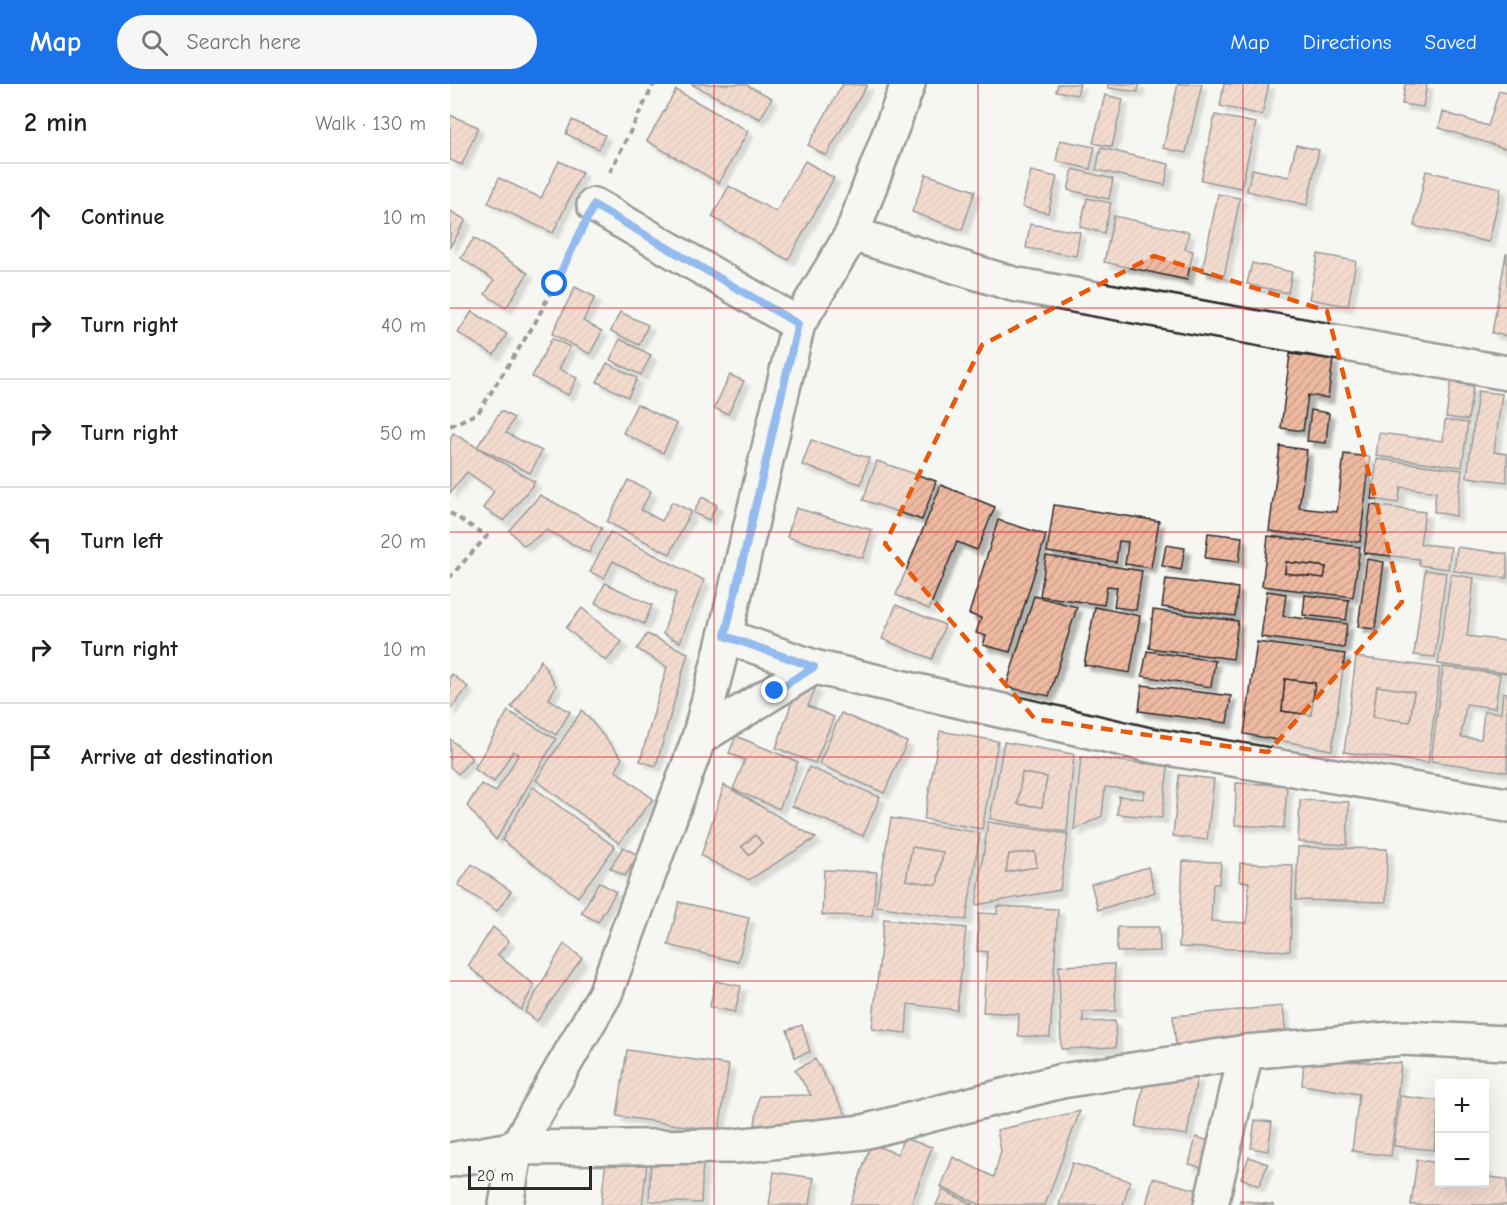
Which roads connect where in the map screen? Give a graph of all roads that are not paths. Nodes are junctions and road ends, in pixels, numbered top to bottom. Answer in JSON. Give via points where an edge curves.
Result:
{"nodes":[{"id":1,"x":908,"y":84,"type":"edge"},
{"id":2,"x":594,"y":205,"type":"road end"},
{"id":3,"x":852,"y":234,"type":"junction"},
{"id":4,"x":798,"y":324,"type":"junction"},
{"id":5,"x":1507,"y":373,"type":"edge"},
{"id":6,"x":725,"y":636,"type":"junction"},
{"id":7,"x":814,"y":667,"type":"junction"},
{"id":8,"x":699,"y":738,"type":"junction"},
{"id":9,"x":1507,"y":805,"type":"edge"},
{"id":10,"x":1507,"y":1043,"type":"edge"},
{"id":11,"x":1246,"y":1052,"type":"junction"},
{"id":12,"x":516,"y":1148,"type":"junction"},
{"id":13,"x":450,"y":1160,"type":"edge"},
{"id":14,"x":506,"y":1205,"type":"edge"},
{"id":15,"x":1211,"y":1205,"type":"edge"}],
"edges":[{"from":1,"to":3,"type":"street"},
{"from":2,"to":4,"type":"street"},
{"from":3,"to":4,"type":"street"},
{"from":3,"to":5,"type":"street","via":[[1013,284]]},
{"from":4,"to":6,"type":"street"},
{"from":6,"to":7,"type":"street"},
{"from":6,"to":8,"type":"street"},
{"from":7,"to":8,"type":"street"},
{"from":7,"to":9,"type":"street","via":[[1149,745]]},
{"from":8,"to":12,"type":"street","via":[[605,994]]},
{"from":10,"to":11,"type":"street","via":[[1403,1038]]},
{"from":11,"to":12,"type":"street","via":[[1062,1081],[863,1132],[736,1146]]},
{"from":11,"to":15,"type":"street"},
{"from":12,"to":13,"type":"street"},
{"from":12,"to":14,"type":"street"}]}
